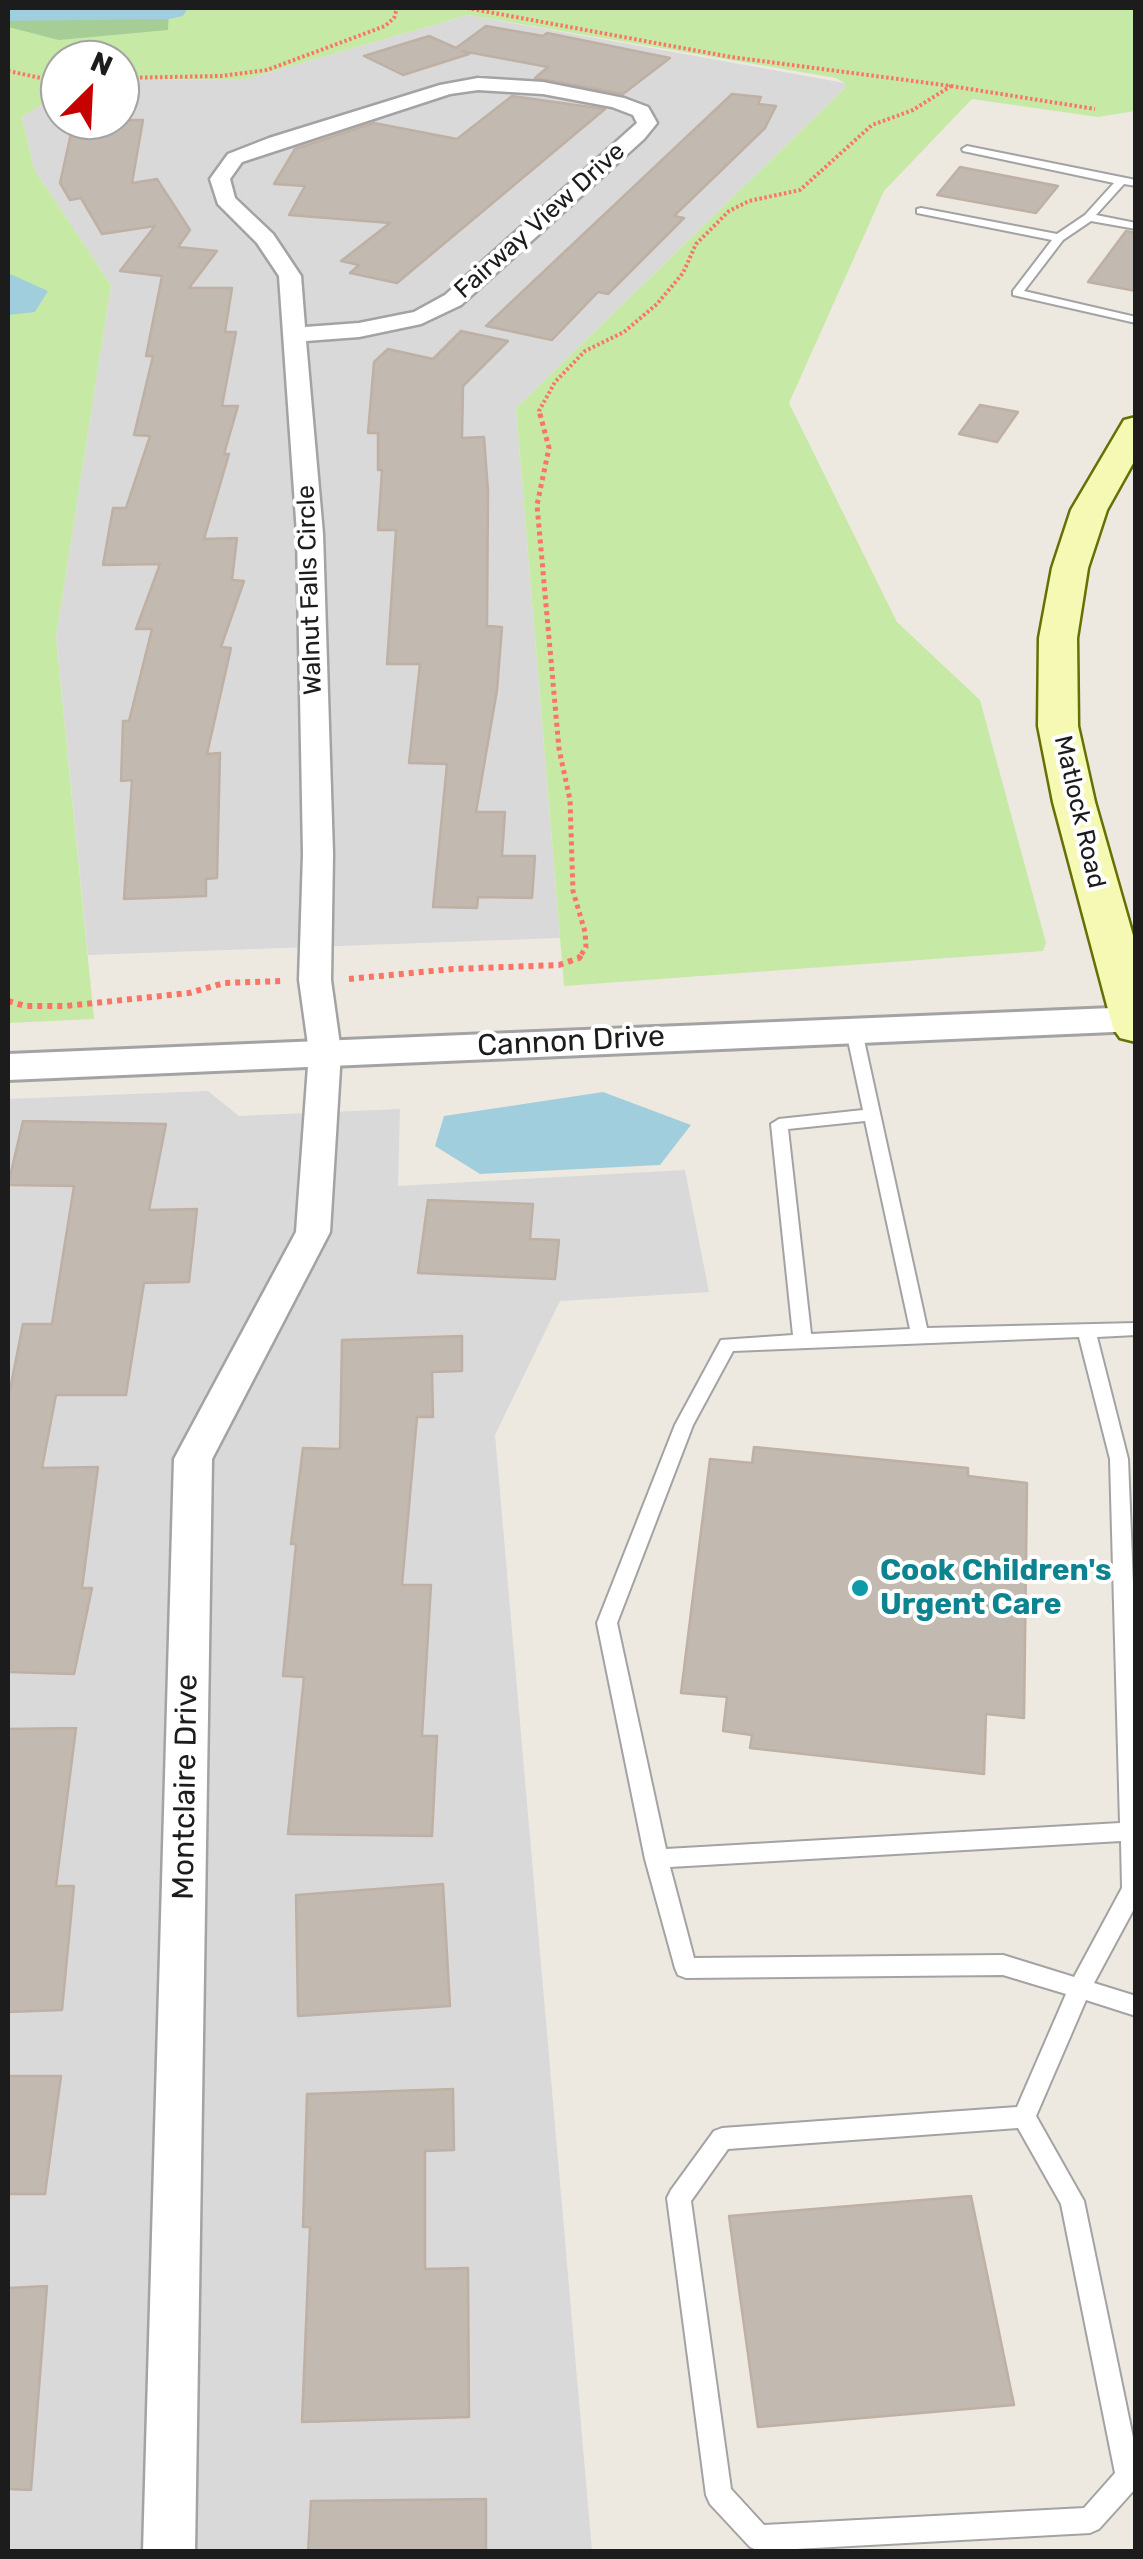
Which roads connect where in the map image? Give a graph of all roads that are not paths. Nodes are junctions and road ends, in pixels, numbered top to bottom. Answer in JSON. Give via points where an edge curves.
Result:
{"nodes":[{"id":1,"x":967,"y":149,"type":"dead end"},
{"id":2,"x":235,"y":158,"type":"joint"},
{"id":3,"x":1121,"y":181,"type":"junction"},
{"id":4,"x":1136,"y":184,"type":"edge"},
{"id":5,"x":921,"y":211,"type":"dead end"},
{"id":6,"x":1089,"y":217,"type":"junction"},
{"id":7,"x":1136,"y":226,"type":"edge"},
{"id":8,"x":1059,"y":238,"type":"junction"},
{"id":9,"x":1136,"y":320,"type":"edge"},
{"id":10,"x":296,"y":335,"type":"junction"},
{"id":11,"x":1132,"y":437,"type":"edge"},
{"id":12,"x":1135,"y":1022,"type":"edge"},
{"id":13,"x":854,"y":1031,"type":"junction"},
{"id":14,"x":325,"y":1052,"type":"junction"},
{"id":15,"x":8,"y":1068,"type":"edge"},
{"id":16,"x":872,"y":1115,"type":"junction"},
{"id":17,"x":1136,"y":1329,"type":"edge"},
{"id":18,"x":1088,"y":1332,"type":"junction"},
{"id":19,"x":920,"y":1335,"type":"junction"},
{"id":20,"x":803,"y":1342,"type":"junction"},
{"id":21,"x":1130,"y":1831,"type":"junction"},
{"id":22,"x":656,"y":1860,"type":"junction"},
{"id":23,"x":1078,"y":1992,"type":"junction"},
{"id":24,"x":1136,"y":2006,"type":"edge"},
{"id":25,"x":1024,"y":2117,"type":"junction"},
{"id":26,"x":169,"y":2552,"type":"edge"}],
"edges":[{"from":1,"to":3,"type":"lane"},
{"from":2,"to":10,"type":"street","name":"Walnut Falls Circle","via":[[220,179],[225,200],[265,239],[290,276]]},
{"from":2,"to":10,"type":"street","name":"Fairway View Drive","via":[[478,84],[617,102],[641,112],[647,123],[453,300],[420,317]]},
{"from":3,"to":4,"type":"lane"},
{"from":3,"to":6,"type":"lane"},
{"from":5,"to":8,"type":"lane"},
{"from":6,"to":7,"type":"lane"},
{"from":6,"to":8,"type":"lane"},
{"from":8,"to":9,"type":"lane","via":[[1017,293]]},
{"from":10,"to":14,"type":"street","name":"Walnut Falls Circle","via":[[311,574],[315,980]]},
{"from":11,"to":12,"type":"main road","name":"Matlock Road","via":[[1088,510],[1070,568],[1058,638],[1058,708],[1074,802]]},
{"from":12,"to":13,"type":"street","name":"Cannon Drive"},
{"from":13,"to":14,"type":"street","name":"Cannon Drive"},
{"from":13,"to":16,"type":"lane"},
{"from":14,"to":15,"type":"street","name":"Cannon Drive"},
{"from":14,"to":26,"type":"street","name":"Montclaire Drive","via":[[313,1232],[193,1460]]},
{"from":16,"to":19,"type":"lane"},
{"from":16,"to":20,"type":"lane","via":[[779,1124]]},
{"from":17,"to":18,"type":"lane"},
{"from":18,"to":19,"type":"lane"},
{"from":18,"to":21,"type":"lane","via":[[1119,1459]]},
{"from":19,"to":20,"type":"lane"},
{"from":20,"to":22,"type":"lane","via":[[727,1346],[684,1425],[607,1622]]},
{"from":21,"to":22,"type":"lane"},
{"from":21,"to":23,"type":"lane","via":[[1133,1889]]},
{"from":22,"to":23,"type":"lane","via":[[686,1968],[1002,1966]]},
{"from":23,"to":24,"type":"lane"},
{"from":23,"to":25,"type":"lane"},
{"from":25,"to":25,"type":"lane","via":[[1072,2201],[1128,2477],[1090,2520],[759,2538],[719,2495],[679,2198],[722,2139]]}]}
